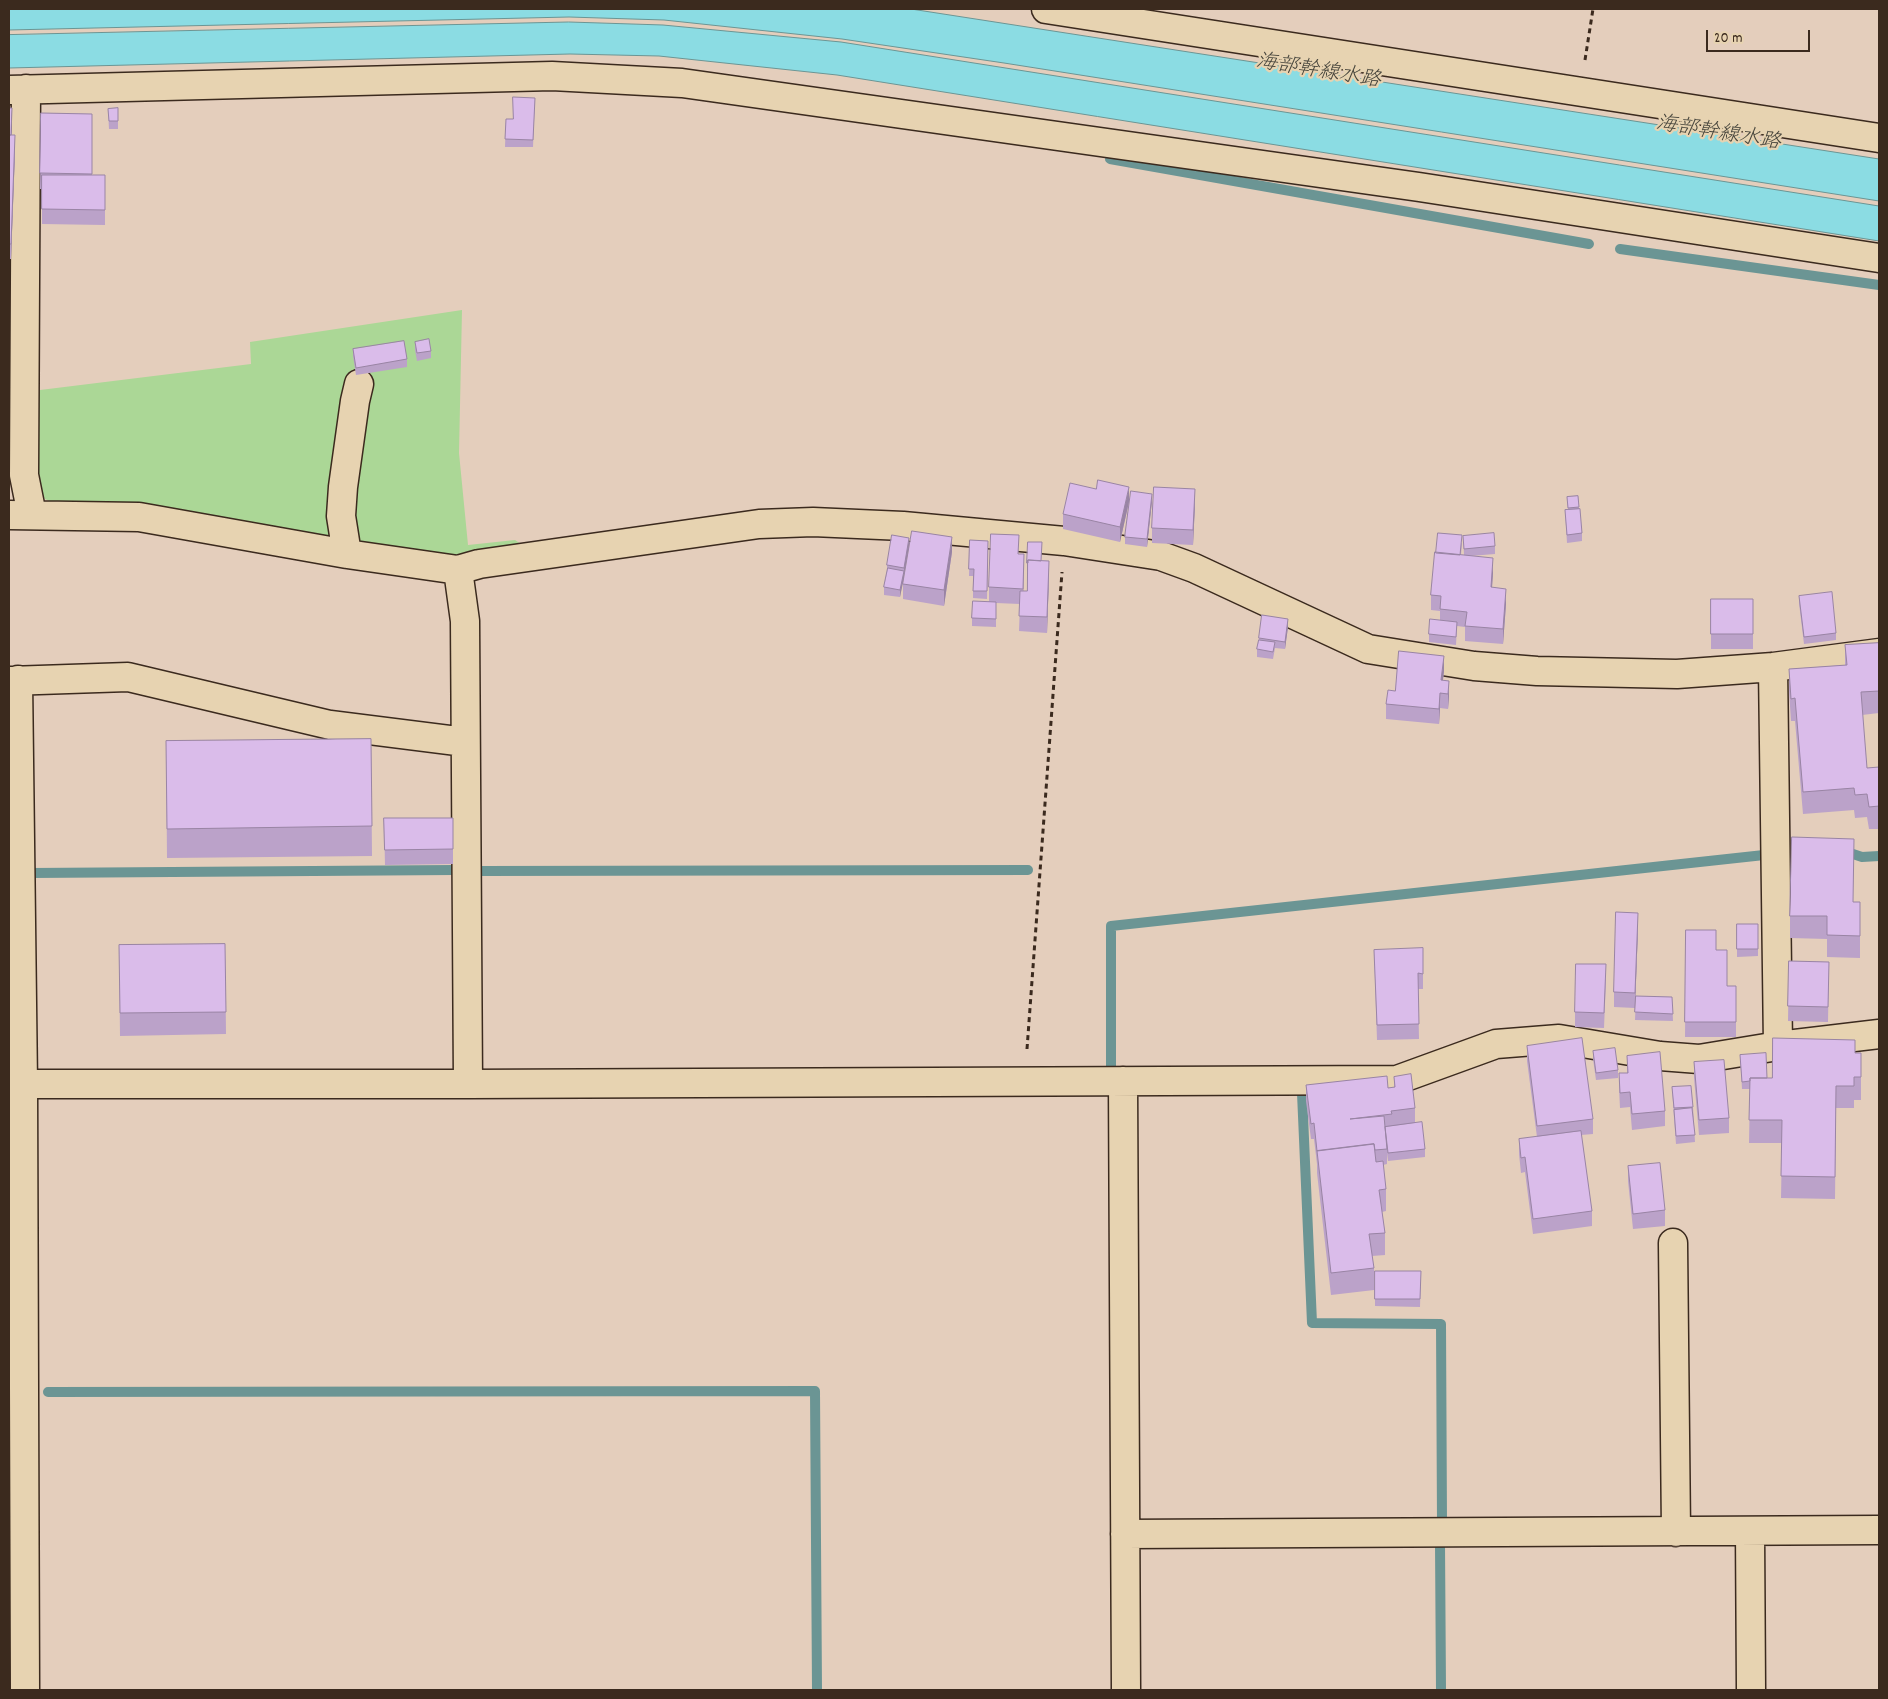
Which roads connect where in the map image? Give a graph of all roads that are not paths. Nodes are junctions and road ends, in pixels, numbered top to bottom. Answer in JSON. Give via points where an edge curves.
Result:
{"nodes":[{"id":1,"x":1046,"y":9,"type":"edge"},
{"id":2,"x":18,"y":90,"type":"edge"},
{"id":3,"x":1879,"y":138,"type":"edge"},
{"id":4,"x":1879,"y":258,"type":"edge"},
{"id":5,"x":359,"y":384,"type":"dead end"},
{"id":6,"x":20,"y":515,"type":"edge"},
{"id":7,"x":347,"y":554,"type":"junction"},
{"id":8,"x":458,"y":570,"type":"junction"},
{"id":9,"x":1879,"y":653,"type":"edge"},
{"id":10,"x":1773,"y":668,"type":"junction"},
{"id":11,"x":14,"y":680,"type":"edge"},
{"id":12,"x":465,"y":742,"type":"junction"},
{"id":13,"x":1879,"y":1034,"type":"edge"},
{"id":14,"x":1778,"y":1046,"type":"junction"},
{"id":15,"x":1124,"y":1082,"type":"junction"},
{"id":16,"x":16,"y":1084,"type":"edge"},
{"id":17,"x":468,"y":1084,"type":"junction"},
{"id":18,"x":1673,"y":1243,"type":"dead end"},
{"id":19,"x":1879,"y":1530,"type":"edge"},
{"id":20,"x":1750,"y":1531,"type":"junction"},
{"id":21,"x":1676,"y":1532,"type":"junction"},
{"id":22,"x":1125,"y":1534,"type":"junction"},
{"id":23,"x":25,"y":1690,"type":"edge"},
{"id":24,"x":1126,"y":1690,"type":"edge"},
{"id":25,"x":1750,"y":1690,"type":"edge"}],
"edges":[{"from":1,"to":3,"type":"street"},
{"from":2,"to":4,"type":"street","via":[[552,76],[682,83],[1419,186]]},
{"from":2,"to":6,"type":"street","via":[[24,475]]},
{"from":5,"to":7,"type":"street","via":[[343,487],[341,516]]},
{"from":6,"to":7,"type":"street","via":[[139,517]]},
{"from":7,"to":8,"type":"street"},
{"from":8,"to":10,"type":"street","via":[[479,564],[759,524],[813,522],[902,526],[1064,542],[1161,556],[1194,568],[1368,649],[1474,666],[1537,671],[1677,674]]},
{"from":8,"to":12,"type":"street","via":[[465,621]]},
{"from":9,"to":10,"type":"street"},
{"from":10,"to":14,"type":"street"},
{"from":11,"to":12,"type":"street","via":[[128,677],[330,725]]},
{"from":11,"to":16,"type":"street"},
{"from":12,"to":17,"type":"street"},
{"from":13,"to":14,"type":"street"},
{"from":14,"to":15,"type":"street","via":[[1699,1059],[1660,1056],[1560,1039],[1496,1044],[1397,1080]]},
{"from":15,"to":17,"type":"street"},
{"from":15,"to":22,"type":"street"},
{"from":16,"to":17,"type":"street"},
{"from":16,"to":23,"type":"street"},
{"from":18,"to":21,"type":"street"},
{"from":19,"to":20,"type":"street"},
{"from":20,"to":21,"type":"street"},
{"from":20,"to":25,"type":"street"},
{"from":21,"to":22,"type":"street"},
{"from":22,"to":24,"type":"street"}]}
